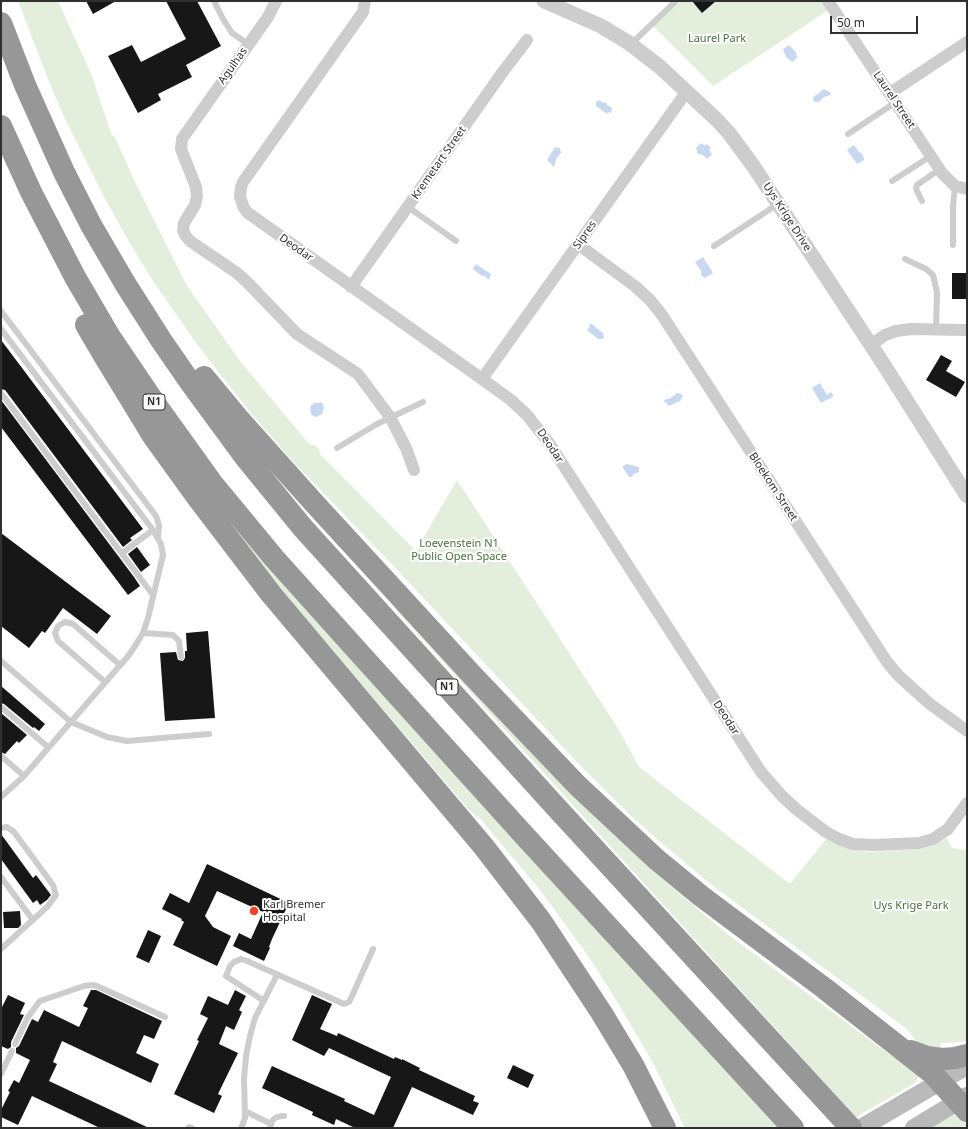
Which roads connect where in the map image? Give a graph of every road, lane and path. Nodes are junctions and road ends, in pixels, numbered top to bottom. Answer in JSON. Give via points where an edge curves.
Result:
{"nodes":[{"id":1,"x":214,"y":1,"type":"edge"},
{"id":2,"x":276,"y":1,"type":"edge"},
{"id":3,"x":365,"y":1,"type":"edge"},
{"id":4,"x":676,"y":1,"type":"edge"},
{"id":5,"x":828,"y":1,"type":"edge"},
{"id":6,"x":547,"y":2,"type":"edge"},
{"id":7,"x":1,"y":23,"type":"edge"},
{"id":8,"x":527,"y":40,"type":"dead end"},
{"id":9,"x":967,"y":42,"type":"edge"},
{"id":10,"x":248,"y":44,"type":"junction"},
{"id":11,"x":631,"y":44,"type":"junction"},
{"id":12,"x":686,"y":91,"type":"junction"},
{"id":13,"x":893,"y":98,"type":"junction"},
{"id":14,"x":1,"y":127,"type":"edge"},
{"id":15,"x":848,"y":134,"type":"dead end"},
{"id":16,"x":931,"y":156,"type":"junction"},
{"id":17,"x":940,"y":169,"type":"junction"},
{"id":18,"x":892,"y":181,"type":"dead end"},
{"id":19,"x":961,"y":187,"type":"edge"},
{"id":20,"x":922,"y":201,"type":"dead end"},
{"id":21,"x":778,"y":204,"type":"junction"},
{"id":22,"x":408,"y":207,"type":"junction"},
{"id":23,"x":91,"y":225,"type":"junction"},
{"id":24,"x":456,"y":241,"type":"dead end"},
{"id":25,"x":578,"y":245,"type":"junction"},
{"id":26,"x":953,"y":245,"type":"dead end"},
{"id":27,"x":714,"y":246,"type":"dead end"},
{"id":28,"x":905,"y":260,"type":"dead end"},
{"id":29,"x":351,"y":287,"type":"junction"},
{"id":30,"x":1,"y":310,"type":"edge"},
{"id":31,"x":1,"y":329,"type":"edge"},
{"id":32,"x":936,"y":330,"type":"junction"},
{"id":33,"x":967,"y":330,"type":"edge"},
{"id":34,"x":871,"y":345,"type":"junction"},
{"id":35,"x":482,"y":379,"type":"junction"},
{"id":36,"x":1,"y":393,"type":"edge"},
{"id":37,"x":423,"y":402,"type":"dead end"},
{"id":38,"x":390,"y":417,"type":"junction"},
{"id":39,"x":337,"y":448,"type":"dead end"},
{"id":40,"x":414,"y":470,"type":"dead end"},
{"id":41,"x":967,"y":496,"type":"edge"},
{"id":42,"x":153,"y":530,"type":"junction"},
{"id":43,"x":158,"y":538,"type":"junction"},
{"id":44,"x":122,"y":553,"type":"junction"},
{"id":45,"x":153,"y":594,"type":"junction"},
{"id":46,"x":142,"y":633,"type":"junction"},
{"id":47,"x":181,"y":657,"type":"dead end"},
{"id":48,"x":2,"y":663,"type":"edge"},
{"id":49,"x":120,"y":665,"type":"junction"},
{"id":50,"x":105,"y":682,"type":"junction"},
{"id":51,"x":1,"y":707,"type":"edge"},
{"id":52,"x":71,"y":722,"type":"junction"},
{"id":53,"x":967,"y":731,"type":"edge"},
{"id":54,"x":209,"y":734,"type":"dead end"},
{"id":55,"x":48,"y":747,"type":"junction"},
{"id":56,"x":1,"y":756,"type":"edge"},
{"id":57,"x":24,"y":776,"type":"junction"},
{"id":58,"x":1,"y":797,"type":"edge"},
{"id":59,"x":967,"y":804,"type":"edge"},
{"id":60,"x":1,"y":828,"type":"edge"},
{"id":61,"x":1,"y":877,"type":"edge"},
{"id":62,"x":33,"y":920,"type":"junction"},
{"id":63,"x":1,"y":949,"type":"edge"},
{"id":64,"x":373,"y":949,"type":"dead end"},
{"id":65,"x":277,"y":974,"type":"junction"},
{"id":66,"x":264,"y":1001,"type":"junction"},
{"id":67,"x":165,"y":1017,"type":"dead end"},
{"id":68,"x":15,"y":1044,"type":"dead end"},
{"id":69,"x":895,"y":1044,"type":"junction"},
{"id":70,"x":12,"y":1051,"type":"dead end"},
{"id":71,"x":967,"y":1055,"type":"edge"},
{"id":72,"x":967,"y":1066,"type":"edge"},
{"id":73,"x":1,"y":1074,"type":"edge"},
{"id":74,"x":941,"y":1082,"type":"junction"},
{"id":75,"x":964,"y":1103,"type":"edge"},
{"id":76,"x":245,"y":1111,"type":"junction"},
{"id":77,"x":284,"y":1116,"type":"dead end"},
{"id":78,"x":852,"y":1125,"type":"edge"},
{"id":79,"x":271,"y":1126,"type":"edge"},
{"id":80,"x":188,"y":1128,"type":"edge"},
{"id":81,"x":192,"y":1128,"type":"edge"},
{"id":82,"x":241,"y":1128,"type":"edge"},
{"id":83,"x":665,"y":1128,"type":"edge"},
{"id":84,"x":793,"y":1128,"type":"edge"},
{"id":85,"x":914,"y":1128,"type":"edge"}],
"edges":[{"from":1,"to":10,"type":"lane","via":[[232,33]]},
{"from":2,"to":10,"type":"street","name":"Agulhas","via":[[268,17]]},
{"from":3,"to":29,"type":"street","name":"Deodar","via":[[363,12],[243,182],[240,192],[241,203],[248,213]]},
{"from":4,"to":11,"type":"lane"},
{"from":5,"to":13,"type":"street","name":"Laurel Street"},
{"from":6,"to":11,"type":"street","name":"Uys Krige Drive","via":[[601,26]]},
{"from":7,"to":23,"type":"highway","number":"N1","via":[[25,85]]},
{"from":8,"to":22,"type":"street","name":"Kremetart Street"},
{"from":9,"to":13,"type":"street"},
{"from":10,"to":38,"type":"street","name":"Agulhas","via":[[182,139],[184,158],[197,193],[197,200],[184,223],[184,235],[237,273],[296,334],[358,374]]},
{"from":11,"to":12,"type":"street","name":"Uys Krige Drive"},
{"from":12,"to":21,"type":"street","name":"Uys Krige Drive","via":[[740,146]]},
{"from":12,"to":25,"type":"street","name":"Sipres"},
{"from":13,"to":15,"type":"lane"},
{"from":13,"to":16,"type":"street","name":"Laurel Street"},
{"from":14,"to":83,"type":"highway","via":[[53,261],[106,359],[154,436],[271,594],[484,847],[536,915],[601,1012],[633,1065]]},
{"from":14,"to":84,"type":"highway","number":"N1","via":[[75,277],[110,337],[212,483],[274,558],[354,647]]},
{"from":16,"to":17,"type":"street","name":"Laurel Street"},
{"from":16,"to":18,"type":"lane"},
{"from":17,"to":19,"type":"street","name":"Laurel Street","via":[[946,178]]},
{"from":17,"to":20,"type":"lane","via":[[917,185]]},
{"from":19,"to":26,"type":"lane","via":[[953,206]]},
{"from":21,"to":27,"type":"lane"},
{"from":21,"to":34,"type":"street","name":"Uys Krige Drive"},
{"from":22,"to":24,"type":"lane"},
{"from":22,"to":29,"type":"street","name":"Kremetart Street"},
{"from":23,"to":69,"type":"highway","via":[[212,388],[238,418],[394,591],[577,785],[656,859],[701,896]]},
{"from":23,"to":78,"type":"highway","number":"N1","via":[[126,285],[190,382],[245,457],[304,528],[550,800]]},
{"from":25,"to":35,"type":"street","name":"Sipres"},
{"from":25,"to":53,"type":"street","name":"Bloekom Street","via":[[650,300],[887,662],[911,688]]},
{"from":28,"to":32,"type":"lane","via":[[933,275],[937,292]]},
{"from":29,"to":35,"type":"street","name":"Deodar"},
{"from":30,"to":43,"type":"lane","via":[[156,516],[159,525]]},
{"from":31,"to":42,"type":"lane"},
{"from":32,"to":33,"type":"street"},
{"from":32,"to":34,"type":"street","via":[[896,331]]},
{"from":34,"to":41,"type":"street","name":"Uys Krige Drive"},
{"from":35,"to":59,"type":"street","name":"Deodar","via":[[519,407],[542,434],[761,772],[796,809],[839,839],[853,844],[874,845],[919,843],[933,839],[948,829]]},
{"from":36,"to":44,"type":"lane"},
{"from":37,"to":38,"type":"lane"},
{"from":38,"to":39,"type":"lane"},
{"from":38,"to":40,"type":"street"},
{"from":42,"to":43,"type":"lane"},
{"from":42,"to":44,"type":"lane"},
{"from":43,"to":45,"type":"lane","via":[[163,555]]},
{"from":44,"to":45,"type":"lane"},
{"from":45,"to":46,"type":"lane"},
{"from":46,"to":47,"type":"lane","via":[[173,635],[179,641]]},
{"from":46,"to":49,"type":"lane"},
{"from":48,"to":52,"type":"lane"},
{"from":49,"to":50,"type":"lane"},
{"from":49,"to":50,"type":"lane","via":[[73,624],[65,622],[58,626],[58,641]]},
{"from":50,"to":52,"type":"lane"},
{"from":51,"to":55,"type":"lane"},
{"from":52,"to":54,"type":"lane","via":[[122,741]]},
{"from":52,"to":55,"type":"lane"},
{"from":55,"to":57,"type":"lane"},
{"from":56,"to":57,"type":"lane"},
{"from":57,"to":58,"type":"lane"},
{"from":60,"to":62,"type":"lane","via":[[7,827],[14,832],[56,891],[55,898]]},
{"from":61,"to":62,"type":"lane"},
{"from":62,"to":63,"type":"lane"},
{"from":64,"to":65,"type":"lane","via":[[346,1004]]},
{"from":65,"to":66,"type":"lane"},
{"from":65,"to":66,"type":"lane","via":[[241,959],[230,966],[226,976]]},
{"from":66,"to":76,"type":"lane","via":[[255,1018],[246,1056]]},
{"from":67,"to":68,"type":"lane","via":[[97,986],[84,986],[40,1001],[28,1016]]},
{"from":69,"to":71,"type":"highway","via":[[933,1058],[946,1059]]},
{"from":69,"to":74,"type":"highway"},
{"from":70,"to":73,"type":"lane"},
{"from":72,"to":74,"type":"main road"},
{"from":74,"to":75,"type":"highway"},
{"from":74,"to":78,"type":"main road"},
{"from":75,"to":85,"type":"main road"},
{"from":76,"to":79,"type":"lane"},
{"from":76,"to":82,"type":"lane"},
{"from":77,"to":79,"type":"lane","via":[[273,1119]]},
{"from":80,"to":81,"type":"lane"}]}
